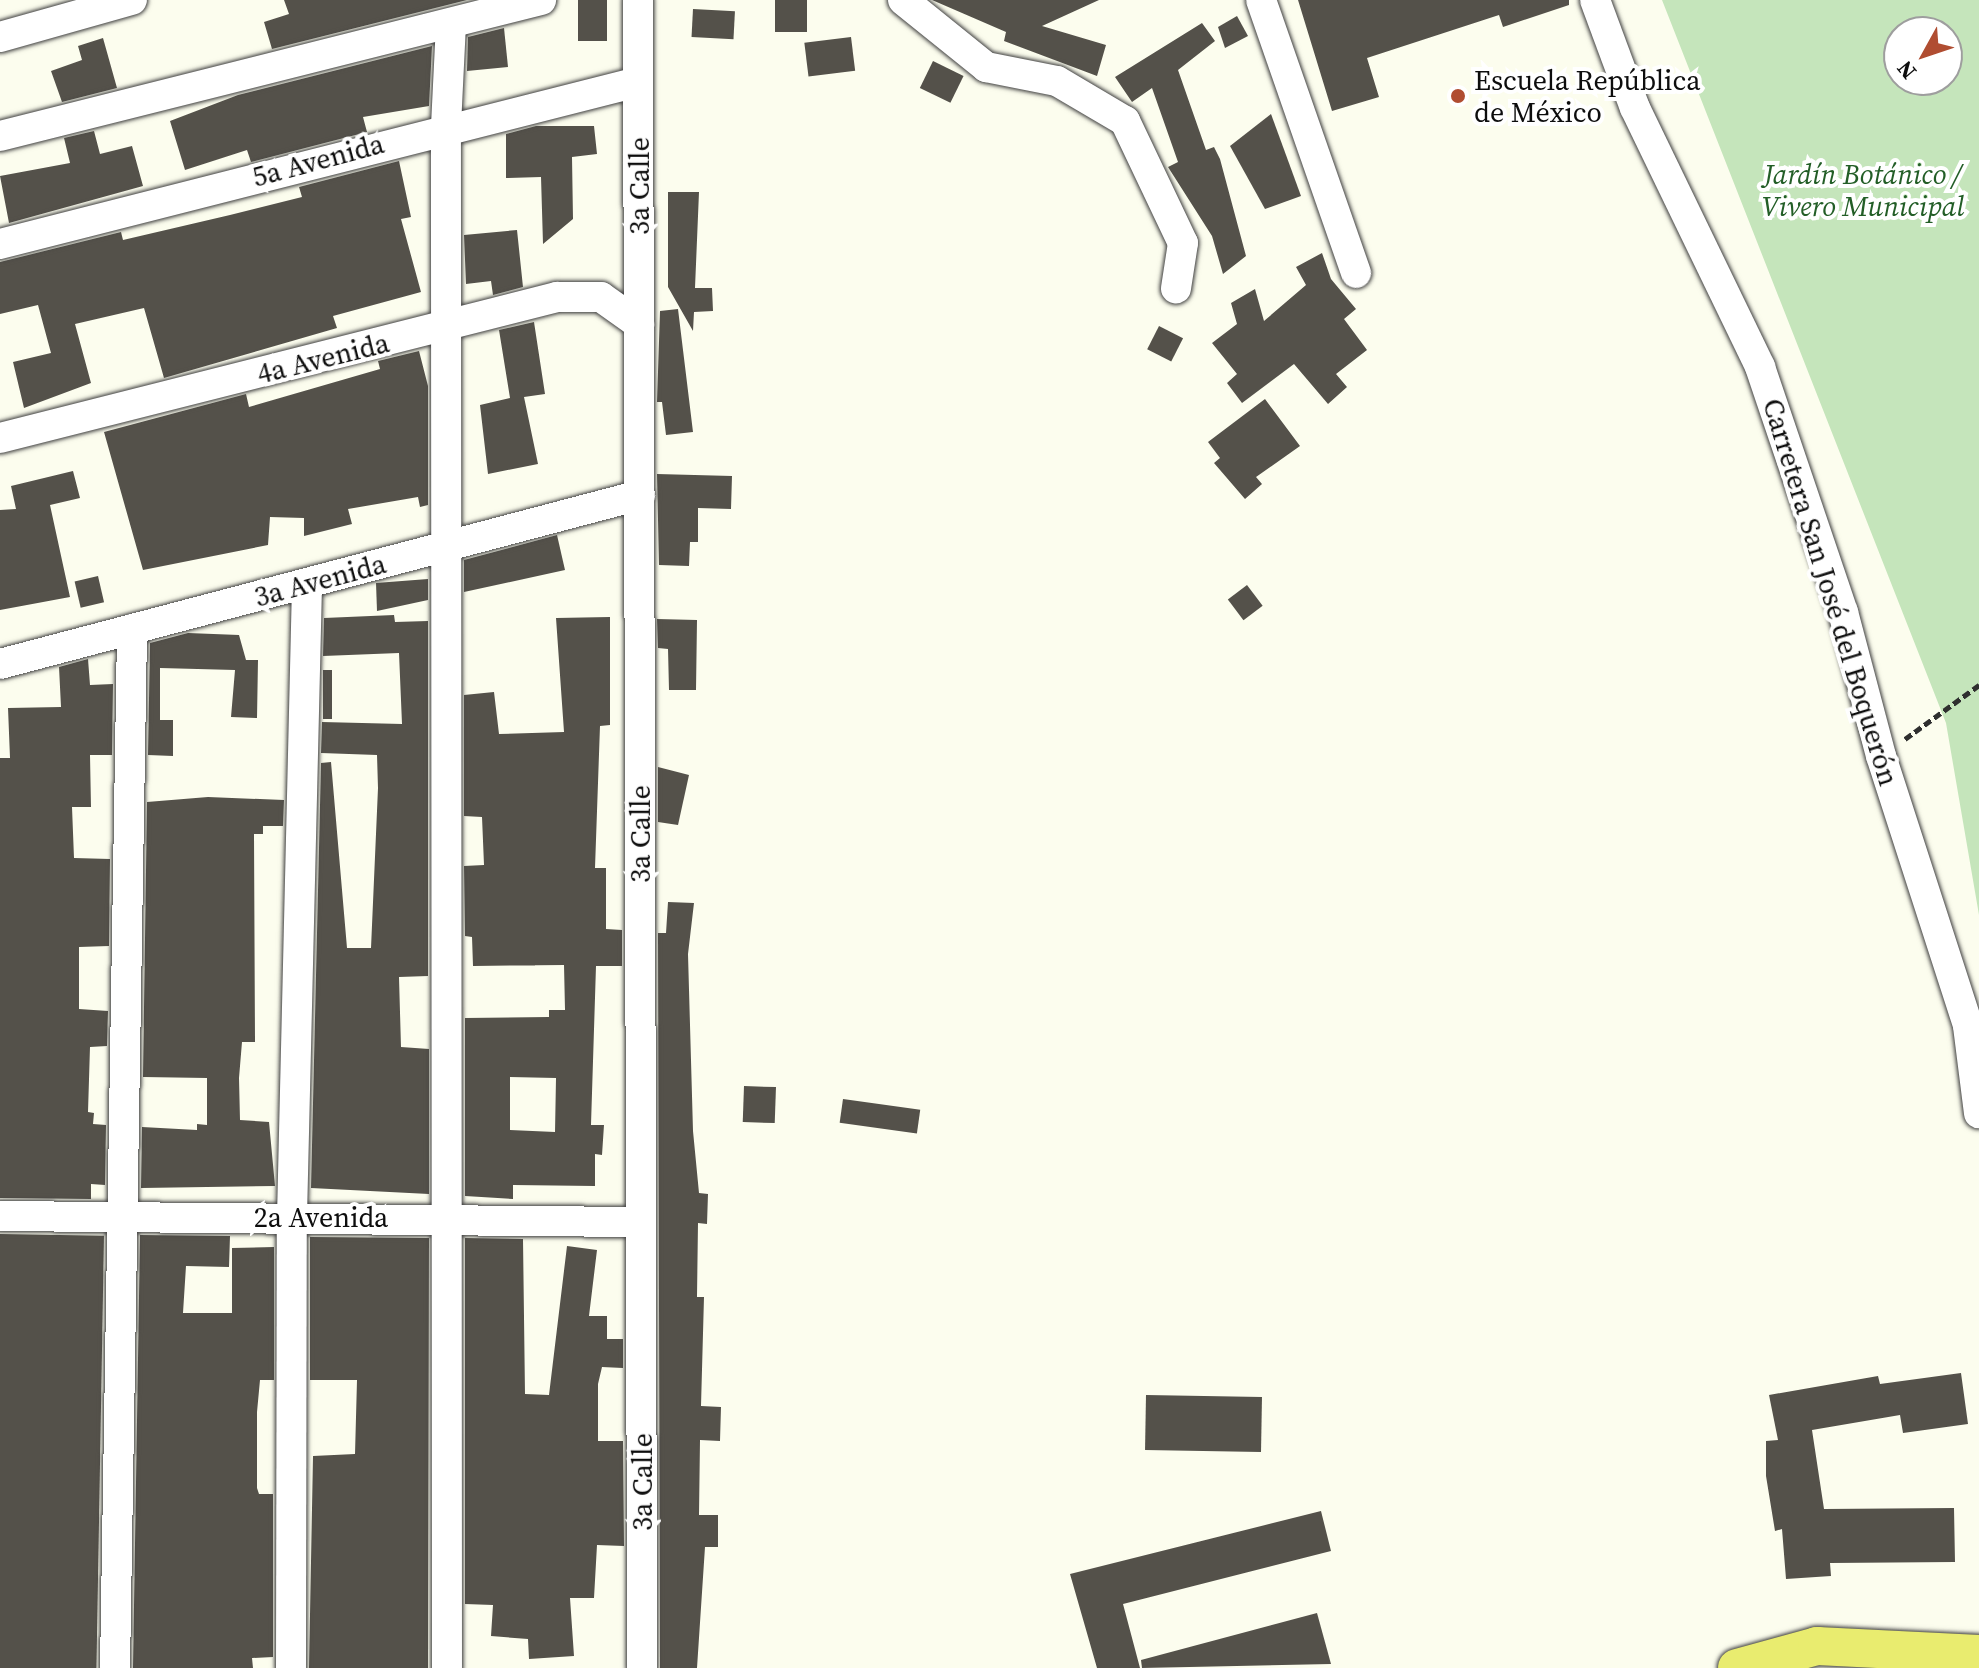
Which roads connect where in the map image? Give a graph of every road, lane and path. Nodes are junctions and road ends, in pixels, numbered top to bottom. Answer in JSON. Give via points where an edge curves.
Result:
{"nodes":[{"id":1,"x":132,"y":0,"type":"edge"},
{"id":2,"x":541,"y":0,"type":"edge"},
{"id":3,"x":638,"y":0,"type":"edge"},
{"id":4,"x":903,"y":0,"type":"edge"},
{"id":5,"x":1261,"y":0,"type":"edge"},
{"id":6,"x":1595,"y":0,"type":"edge"},
{"id":7,"x":451,"y":24,"type":"junction"},
{"id":8,"x":0,"y":37,"type":"edge"},
{"id":9,"x":638,"y":82,"type":"junction"},
{"id":10,"x":446,"y":126,"type":"junction"},
{"id":11,"x":0,"y":136,"type":"edge"},
{"id":12,"x":0,"y":244,"type":"edge"},
{"id":13,"x":1356,"y":273,"type":"dead end"},
{"id":14,"x":1176,"y":288,"type":"dead end"},
{"id":15,"x":639,"y":324,"type":"junction"},
{"id":16,"x":450,"y":326,"type":"junction"},
{"id":17,"x":0,"y":438,"type":"edge"},
{"id":18,"x":640,"y":495,"type":"junction"},
{"id":19,"x":450,"y":545,"type":"junction"},
{"id":20,"x":307,"y":583,"type":"junction"},
{"id":21,"x":132,"y":629,"type":"junction"},
{"id":22,"x":0,"y":664,"type":"edge"},
{"id":23,"x":1979,"y":685,"type":"edge"},
{"id":24,"x":1881,"y":756,"type":"junction"},
{"id":25,"x":1979,"y":1113,"type":"edge"},
{"id":26,"x":0,"y":1216,"type":"edge"},
{"id":27,"x":123,"y":1216,"type":"junction"},
{"id":28,"x":292,"y":1217,"type":"junction"},
{"id":29,"x":444,"y":1217,"type":"junction"},
{"id":30,"x":641,"y":1222,"type":"junction"},
{"id":31,"x":1979,"y":1654,"type":"edge"},
{"id":32,"x":1816,"y":1657,"type":"edge"},
{"id":33,"x":115,"y":1668,"type":"edge"},
{"id":34,"x":291,"y":1668,"type":"edge"},
{"id":35,"x":447,"y":1668,"type":"edge"},
{"id":36,"x":642,"y":1668,"type":"edge"},
{"id":37,"x":1737,"y":1668,"type":"edge"}],
"edges":[{"from":1,"to":8,"type":"street"},
{"from":2,"to":7,"type":"street"},
{"from":3,"to":9,"type":"street","name":"3a Calle"},
{"from":4,"to":14,"type":"street","via":[[986,67],[1057,81],[1125,121],[1183,243]]},
{"from":5,"to":13,"type":"street"},
{"from":6,"to":24,"type":"street","name":"Carretera San José del Boquerón","via":[[1635,108],[1760,367],[1843,612]]},
{"from":7,"to":10,"type":"street"},
{"from":7,"to":11,"type":"street"},
{"from":9,"to":10,"type":"street","name":"5a Avenida"},
{"from":9,"to":15,"type":"street","name":"3a Calle"},
{"from":10,"to":12,"type":"street","name":"5a Avenida"},
{"from":10,"to":16,"type":"street"},
{"from":15,"to":16,"type":"street","name":"4a Avenida","via":[[601,297],[557,297]]},
{"from":15,"to":18,"type":"street","name":"3a Calle"},
{"from":16,"to":17,"type":"street","name":"4a Avenida"},
{"from":16,"to":19,"type":"street"},
{"from":18,"to":19,"type":"street","name":"3a Avenida"},
{"from":18,"to":30,"type":"street","name":"3a Calle"},
{"from":19,"to":20,"type":"street","name":"3a Avenida"},
{"from":19,"to":29,"type":"street"},
{"from":20,"to":21,"type":"street","name":"3a Avenida"},
{"from":20,"to":28,"type":"street"},
{"from":21,"to":22,"type":"street","name":"3a Avenida"},
{"from":21,"to":27,"type":"street"},
{"from":23,"to":24,"type":"path"},
{"from":24,"to":25,"type":"street","name":"Carretera San José del Boquerón","via":[[1968,1026]]},
{"from":26,"to":27,"type":"street","name":"2a Avenida"},
{"from":27,"to":28,"type":"street","name":"2a Avenida"},
{"from":27,"to":33,"type":"street"},
{"from":28,"to":29,"type":"street","name":"2a Avenida"},
{"from":28,"to":34,"type":"street"},
{"from":29,"to":30,"type":"street","name":"2a Avenida"},
{"from":29,"to":35,"type":"street"},
{"from":30,"to":36,"type":"street","name":"3a Calle"},
{"from":31,"to":32,"type":"main road"},
{"from":32,"to":37,"type":"main road"}]}
